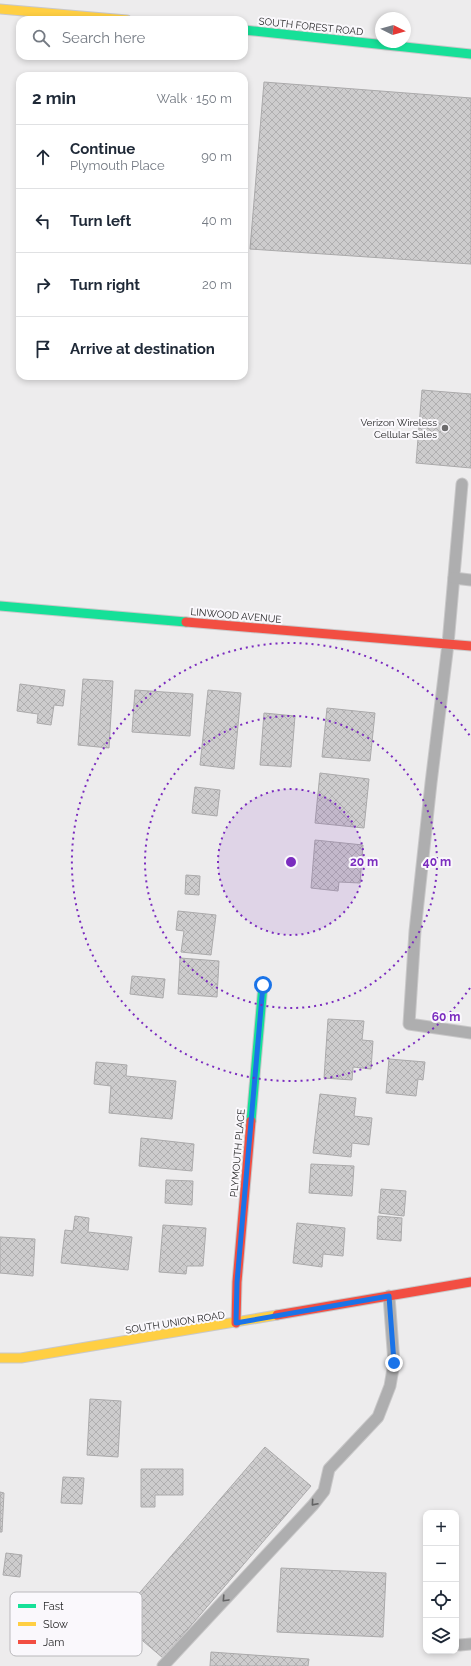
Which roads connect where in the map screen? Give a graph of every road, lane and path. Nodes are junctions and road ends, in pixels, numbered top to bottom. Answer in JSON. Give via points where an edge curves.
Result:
{"nodes":[{"id":1,"x":0,"y":9,"type":"edge"},
{"id":2,"x":81,"y":16,"type":"edge"},
{"id":3,"x":248,"y":30,"type":"edge"},
{"id":4,"x":471,"y":54,"type":"edge"},
{"id":5,"x":462,"y":484,"type":"dead end"},
{"id":6,"x":454,"y":578,"type":"junction"},
{"id":7,"x":471,"y":580,"type":"edge"},
{"id":8,"x":0,"y":606,"type":"edge"},
{"id":9,"x":448,"y":644,"type":"junction"},
{"id":10,"x":471,"y":646,"type":"edge"},
{"id":11,"x":263,"y":985,"type":"dead end"},
{"id":12,"x":471,"y":1033,"type":"edge"},
{"id":13,"x":471,"y":1282,"type":"edge"},
{"id":14,"x":389,"y":1296,"type":"junction"},
{"id":15,"x":236,"y":1323,"type":"junction"},
{"id":16,"x":0,"y":1358,"type":"edge"},
{"id":17,"x":163,"y":1666,"type":"edge"}],
"edges":[{"from":1,"to":2,"type":"street"},
{"from":3,"to":4,"type":"street","name":"SOUTH FOREST ROAD"},
{"from":5,"to":6,"type":"lane"},
{"from":6,"to":7,"type":"lane"},
{"from":6,"to":9,"type":"lane"},
{"from":8,"to":9,"type":"street","name":"LINWOOD AVENUE"},
{"from":9,"to":10,"type":"street","name":"LINWOOD AVENUE"},
{"from":9,"to":12,"type":"lane","via":[[415,931],[409,1024]]},
{"from":11,"to":15,"type":"street","name":"PLYMOUTH PLACE","via":[[237,1282]]},
{"from":13,"to":14,"type":"street","name":"SOUTH UNION ROAD"},
{"from":14,"to":15,"type":"street","name":"SOUTH UNION ROAD"},
{"from":14,"to":17,"type":"lane","one_way":true,"via":[[394,1363],[390,1386],[378,1418],[329,1469],[324,1491],[313,1505]]},
{"from":15,"to":16,"type":"street","name":"SOUTH UNION ROAD","via":[[21,1358]]}]}
